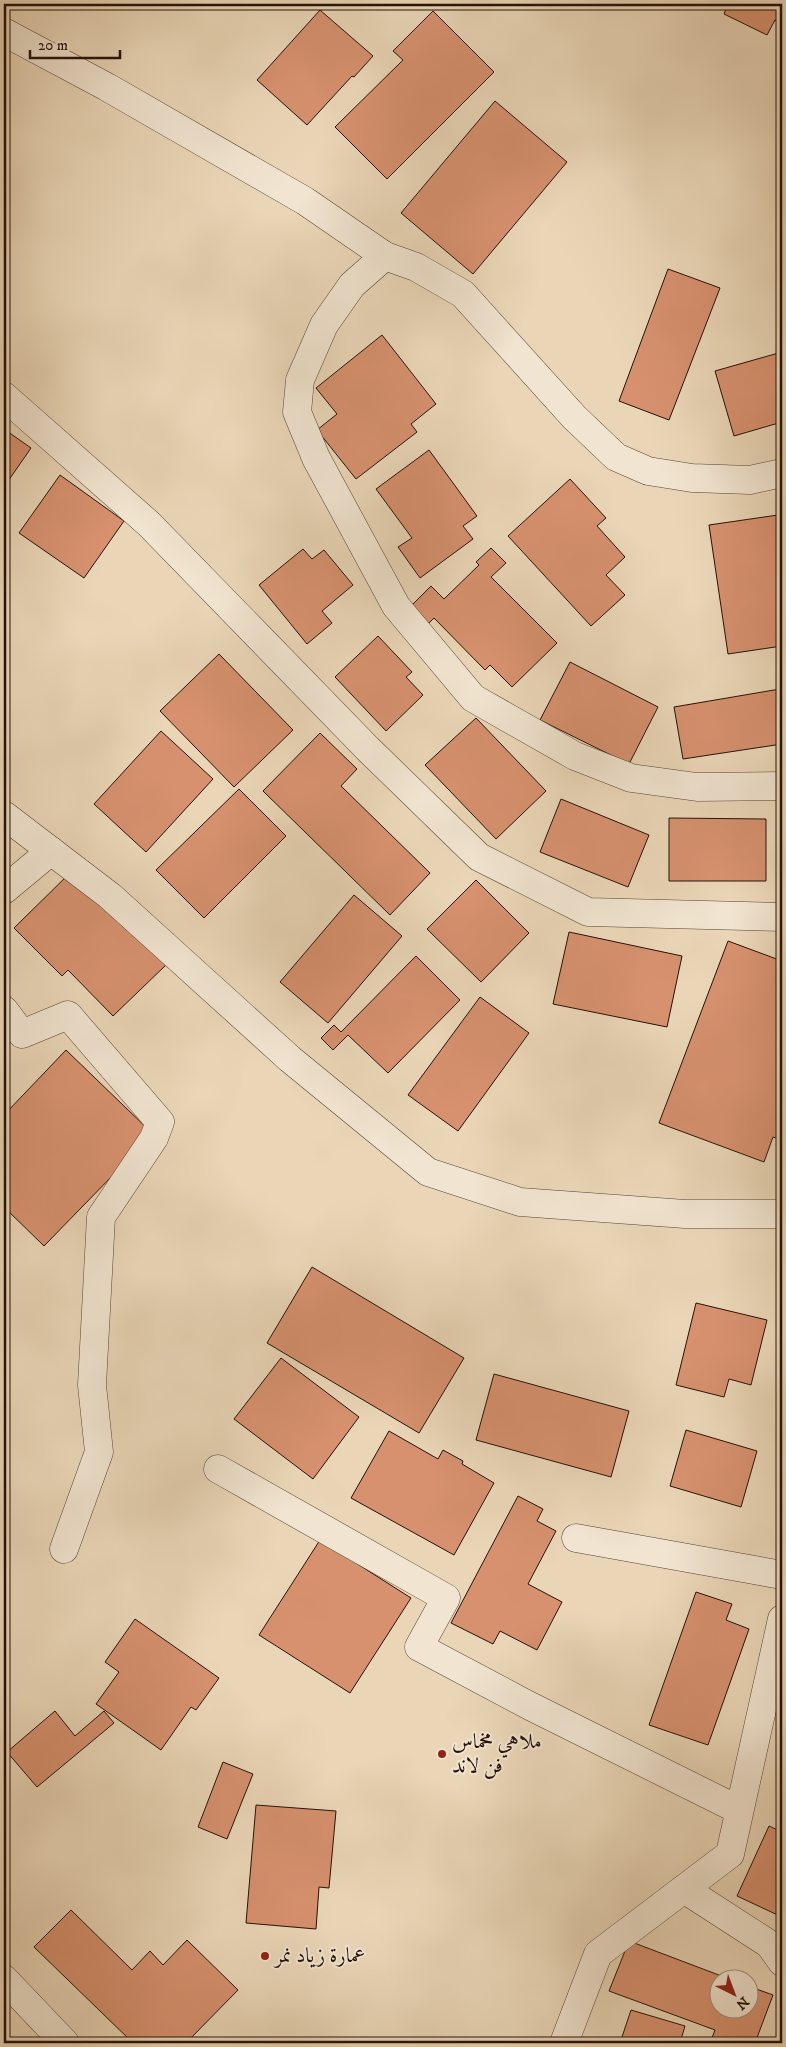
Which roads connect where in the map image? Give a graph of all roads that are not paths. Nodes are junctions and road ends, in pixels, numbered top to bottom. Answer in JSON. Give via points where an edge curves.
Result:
{"nodes":[{"id":1,"x":4,"y":32,"type":"edge"},
{"id":2,"x":385,"y":256,"type":"junction"},
{"id":3,"x":4,"y":396,"type":"edge"},
{"id":4,"x":782,"y":473,"type":"edge"},
{"id":5,"x":782,"y":786,"type":"edge"},
{"id":6,"x":4,"y":815,"type":"edge"},
{"id":7,"x":51,"y":851,"type":"junction"},
{"id":8,"x":4,"y":890,"type":"edge"},
{"id":9,"x":782,"y":917,"type":"edge"},
{"id":10,"x":4,"y":1010,"type":"edge"},
{"id":11,"x":782,"y":1214,"type":"edge"},
{"id":12,"x":218,"y":1469,"type":"dead end"},
{"id":13,"x":576,"y":1538,"type":"dead end"},
{"id":14,"x":64,"y":1549,"type":"dead end"},
{"id":15,"x":782,"y":1575,"type":"edge"},
{"id":16,"x":782,"y":1619,"type":"edge"},
{"id":17,"x":739,"y":1810,"type":"junction"},
{"id":18,"x":684,"y":1889,"type":"junction"},
{"id":19,"x":782,"y":1962,"type":"edge"},
{"id":20,"x":4,"y":1979,"type":"edge"},
{"id":21,"x":65,"y":2043,"type":"edge"},
{"id":22,"x":564,"y":2043,"type":"edge"}],
"edges":[{"from":1,"to":2,"type":"street","via":[[306,200]]},
{"from":2,"to":4,"type":"street","via":[[416,266],[463,294],[574,417],[616,457],[648,471],[692,478],[750,480]]},
{"from":2,"to":5,"type":"street","via":[[352,285],[324,326],[300,380],[297,412],[316,458],[396,606],[473,698],[575,756],[631,778],[697,787]]},
{"from":3,"to":9,"type":"street","via":[[149,524],[368,749],[479,857],[588,912]]},
{"from":6,"to":7,"type":"street"},
{"from":7,"to":8,"type":"street"},
{"from":7,"to":11,"type":"street","via":[[110,896],[290,1059],[428,1172],[520,1202],[685,1214]]},
{"from":10,"to":14,"type":"street","via":[[22,1034],[68,1015],[160,1122],[154,1138],[101,1217],[92,1385],[99,1452]]},
{"from":12,"to":17,"type":"street","via":[[446,1598],[418,1646]]},
{"from":13,"to":15,"type":"street"},
{"from":16,"to":17,"type":"street"},
{"from":17,"to":18,"type":"street","via":[[730,1854]]},
{"from":18,"to":19,"type":"street","via":[[769,1944]]},
{"from":18,"to":22,"type":"street","via":[[598,1954]]},
{"from":20,"to":21,"type":"street"}]}
